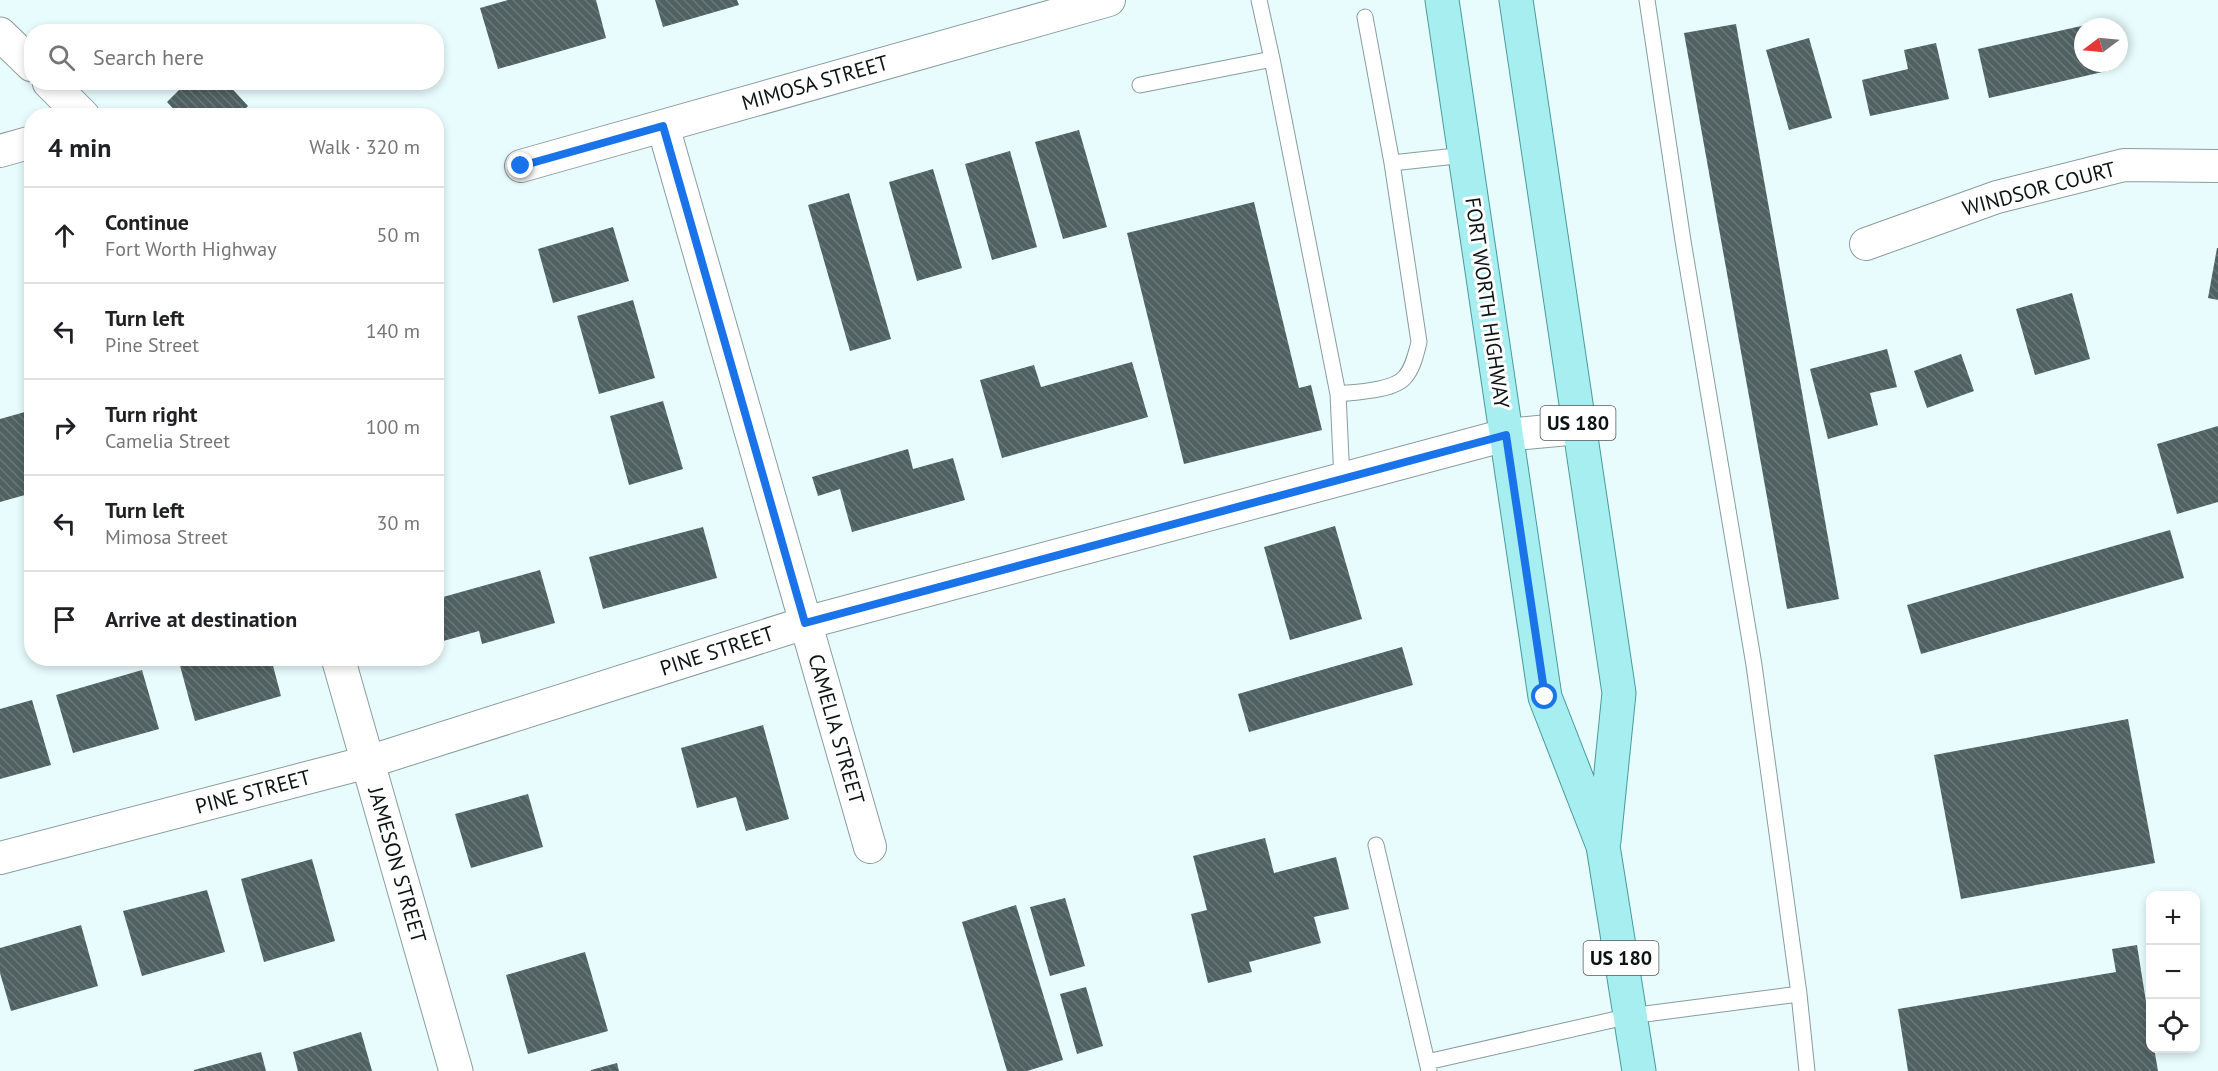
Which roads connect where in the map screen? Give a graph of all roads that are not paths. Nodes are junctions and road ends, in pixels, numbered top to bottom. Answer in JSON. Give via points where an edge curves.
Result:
{"nodes":[{"id":1,"x":1110,"y":0,"type":"edge"},
{"id":2,"x":1259,"y":0,"type":"edge"},
{"id":3,"x":1442,"y":0,"type":"edge"},
{"id":4,"x":1516,"y":0,"type":"edge"},
{"id":5,"x":1647,"y":0,"type":"edge"},
{"id":6,"x":1365,"y":17,"type":"dead end"},
{"id":7,"x":0,"y":34,"type":"edge"},
{"id":8,"x":24,"y":57,"type":"edge"},
{"id":9,"x":1272,"y":58,"type":"junction"},
{"id":10,"x":1140,"y":86,"type":"dead end"},
{"id":11,"x":57,"y":90,"type":"edge"},
{"id":12,"x":75,"y":108,"type":"edge"},
{"id":13,"x":663,"y":126,"type":"junction"},
{"id":14,"x":24,"y":144,"type":"edge"},
{"id":15,"x":0,"y":151,"type":"edge"},
{"id":16,"x":1465,"y":155,"type":"junction"},
{"id":17,"x":1392,"y":163,"type":"junction"},
{"id":18,"x":521,"y":166,"type":"dead end"},
{"id":19,"x":2218,"y":166,"type":"edge"},
{"id":20,"x":1866,"y":244,"type":"dead end"},
{"id":21,"x":1338,"y":394,"type":"junction"},
{"id":22,"x":1579,"y":428,"type":"junction"},
{"id":23,"x":1506,"y":435,"type":"junction"},
{"id":24,"x":1342,"y":480,"type":"junction"},
{"id":25,"x":805,"y":623,"type":"junction"},
{"id":26,"x":340,"y":666,"type":"edge"},
{"id":27,"x":368,"y":762,"type":"junction"},
{"id":28,"x":1376,"y":845,"type":"dead end"},
{"id":29,"x":1604,"y":846,"type":"junction"},
{"id":30,"x":870,"y":847,"type":"dead end"},
{"id":31,"x":0,"y":858,"type":"edge"},
{"id":32,"x":1799,"y":994,"type":"junction"},
{"id":33,"x":1630,"y":1016,"type":"junction"},
{"id":34,"x":1428,"y":1067,"type":"edge"},
{"id":35,"x":456,"y":1071,"type":"edge"},
{"id":36,"x":1639,"y":1071,"type":"edge"},
{"id":37,"x":1807,"y":1071,"type":"edge"}],
"edges":[{"from":1,"to":13,"type":"street","name":"MIMOSA STREET"},
{"from":2,"to":9,"type":"lane"},
{"from":3,"to":16,"type":"main road","name":"FORT WORTH HIGHWAY","number":"US 180"},
{"from":4,"to":22,"type":"main road","name":"FORT WORTH HIGHWAY","number":"US 180"},
{"from":5,"to":32,"type":"lane","via":[[1754,665]]},
{"from":6,"to":17,"type":"lane"},
{"from":7,"to":8,"type":"street"},
{"from":9,"to":10,"type":"lane"},
{"from":9,"to":21,"type":"lane"},
{"from":11,"to":12,"type":"street"},
{"from":13,"to":18,"type":"street","name":"MIMOSA STREET"},
{"from":13,"to":25,"type":"street","name":"CAMELIA STREET"},
{"from":14,"to":15,"type":"street"},
{"from":16,"to":17,"type":"lane"},
{"from":16,"to":23,"type":"main road","name":"FORT WORTH HIGHWAY","number":"US 180"},
{"from":17,"to":21,"type":"lane","via":[[1419,342],[1404,379],[1382,389]]},
{"from":19,"to":20,"type":"street","name":"WINDSOR COURT","via":[[2124,165],[1997,197]]},
{"from":21,"to":24,"type":"lane"},
{"from":22,"to":23,"type":"street","name":"PINE STREET"},
{"from":22,"to":29,"type":"main road","name":"FORT WORTH HIGHWAY","number":"US 180","via":[[1619,693]]},
{"from":23,"to":24,"type":"street","name":"PINE STREET"},
{"from":23,"to":29,"type":"main road","name":"FORT WORTH HIGHWAY","number":"US 180","via":[[1545,697]]},
{"from":24,"to":25,"type":"street","name":"PINE STREET"},
{"from":25,"to":27,"type":"street","name":"PINE STREET"},
{"from":25,"to":30,"type":"street","name":"CAMELIA STREET"},
{"from":26,"to":27,"type":"street","name":"JAMESON STREET"},
{"from":27,"to":31,"type":"street","name":"PINE STREET"},
{"from":27,"to":35,"type":"street","name":"JAMESON STREET"},
{"from":28,"to":34,"type":"lane"},
{"from":29,"to":33,"type":"main road","name":"FORT WORTH HIGHWAY","number":"US 180"},
{"from":32,"to":33,"type":"lane"},
{"from":32,"to":37,"type":"lane"},
{"from":33,"to":34,"type":"lane"},
{"from":33,"to":36,"type":"main road","name":"FORT WORTH HIGHWAY","number":"US 180"}]}
